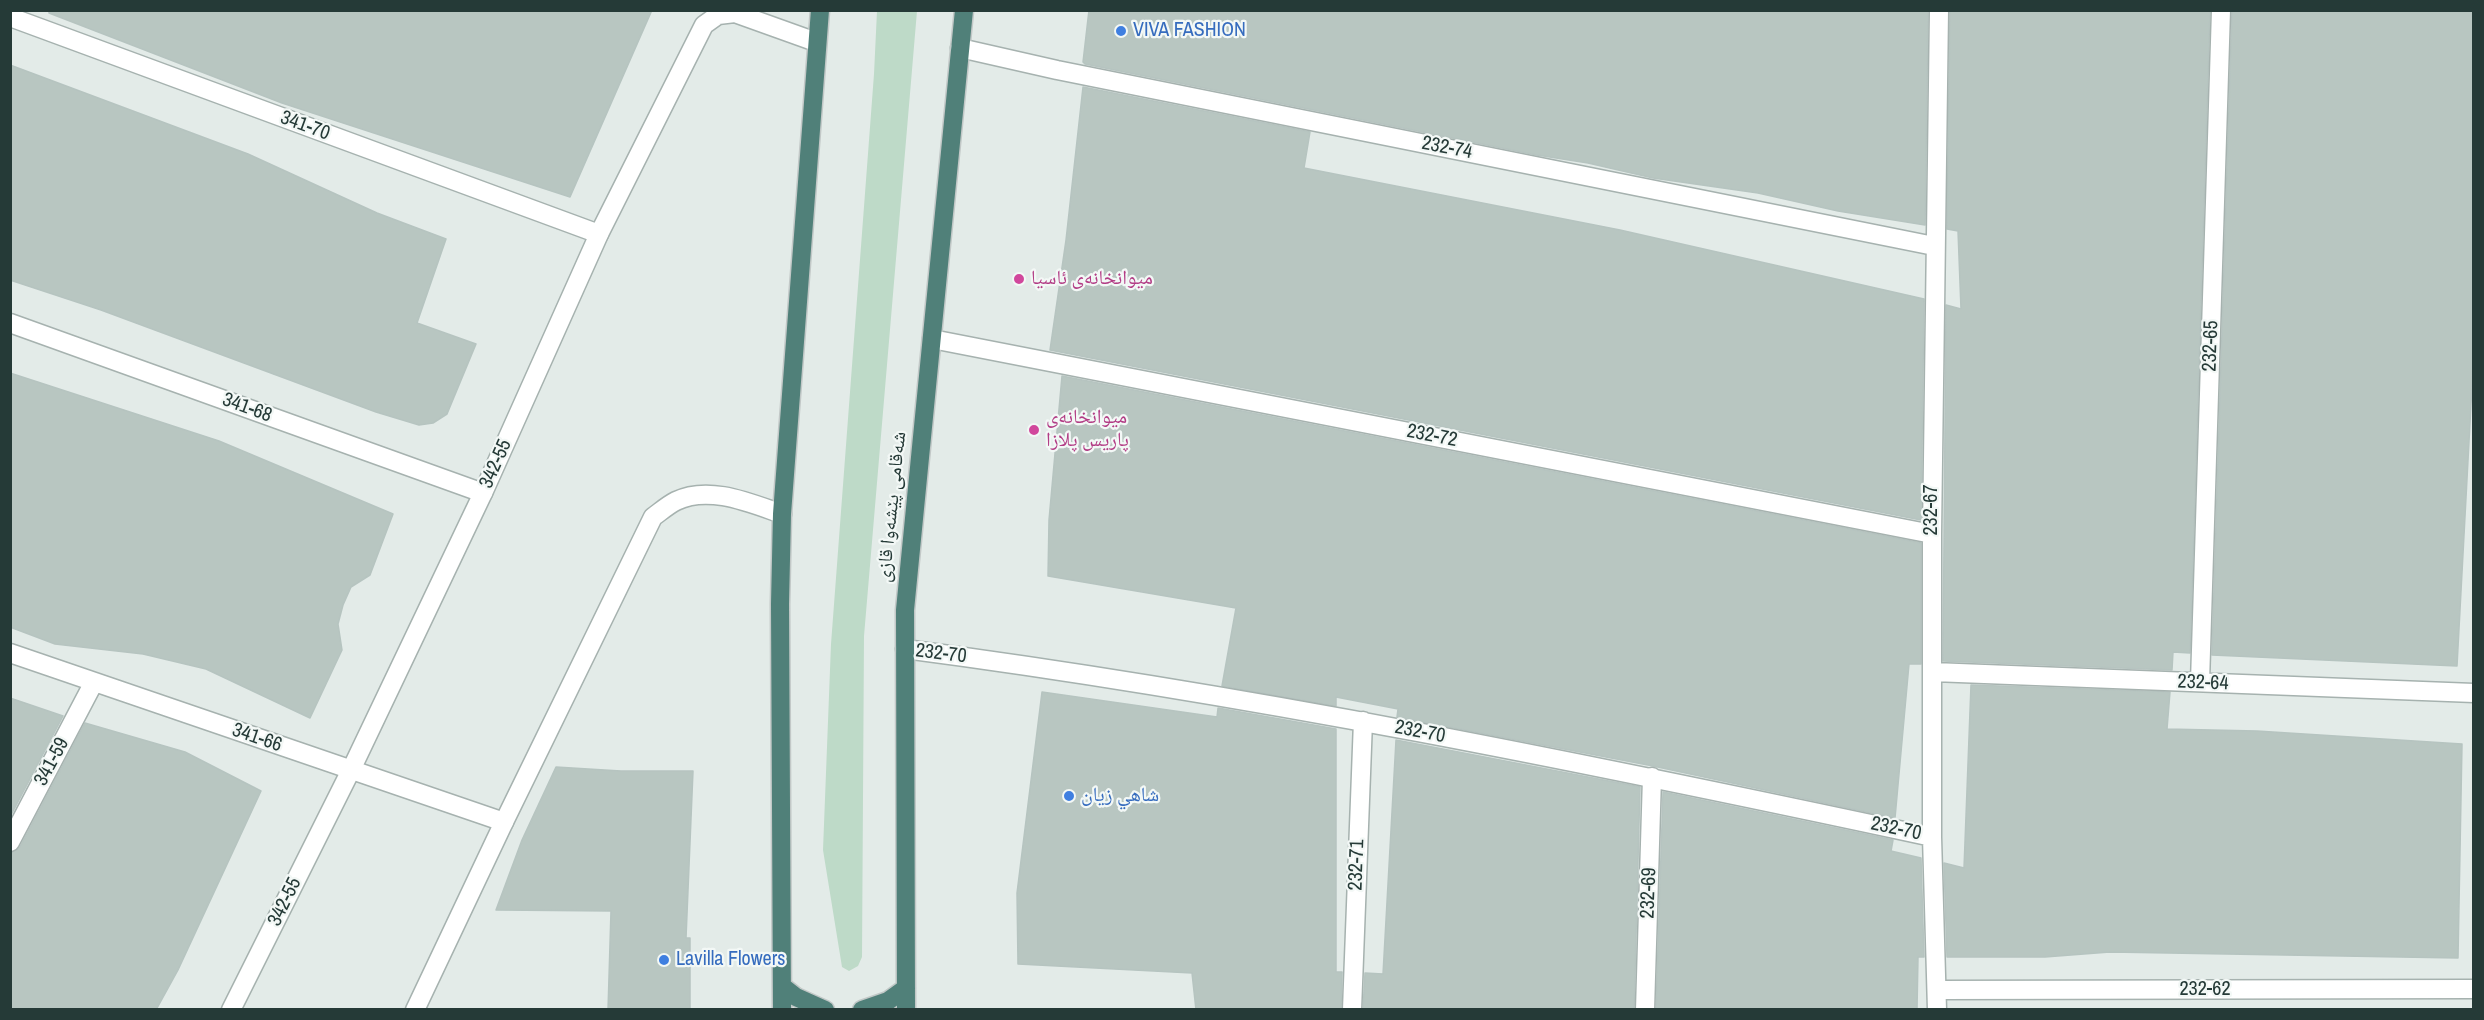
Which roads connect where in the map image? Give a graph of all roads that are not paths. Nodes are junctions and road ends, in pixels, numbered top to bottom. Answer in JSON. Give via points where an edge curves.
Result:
{"nodes":[{"id":1,"x":820,"y":10,"type":"edge"},
{"id":2,"x":964,"y":10,"type":"edge"},
{"id":3,"x":1938,"y":10,"type":"edge"},
{"id":4,"x":2221,"y":10,"type":"edge"},
{"id":5,"x":10,"y":17,"type":"edge"},
{"id":6,"x":816,"y":42,"type":"junction"},
{"id":7,"x":960,"y":48,"type":"junction"},
{"id":8,"x":599,"y":234,"type":"junction"},
{"id":9,"x":1934,"y":246,"type":"junction"},
{"id":10,"x":10,"y":323,"type":"edge"},
{"id":11,"x":932,"y":339,"type":"junction"},
{"id":12,"x":483,"y":493,"type":"junction"},
{"id":13,"x":782,"y":514,"type":"junction"},
{"id":14,"x":1932,"y":534,"type":"junction"},
{"id":15,"x":905,"y":649,"type":"junction"},
{"id":16,"x":10,"y":653,"type":"edge"},
{"id":17,"x":1933,"y":672,"type":"junction"},
{"id":18,"x":94,"y":682,"type":"junction"},
{"id":19,"x":2200,"y":682,"type":"junction"},
{"id":20,"x":2474,"y":693,"type":"edge"},
{"id":21,"x":1363,"y":721,"type":"junction"},
{"id":22,"x":351,"y":770,"type":"junction"},
{"id":23,"x":1652,"y":777,"type":"junction"},
{"id":24,"x":504,"y":822,"type":"junction"},
{"id":25,"x":1932,"y":837,"type":"junction"},
{"id":26,"x":10,"y":842,"type":"edge"},
{"id":27,"x":782,"y":986,"type":"junction"},
{"id":28,"x":906,"y":988,"type":"junction"},
{"id":29,"x":2474,"y":989,"type":"edge"},
{"id":30,"x":1937,"y":990,"type":"junction"},
{"id":31,"x":231,"y":1010,"type":"edge"},
{"id":32,"x":415,"y":1010,"type":"edge"},
{"id":33,"x":782,"y":1010,"type":"edge"},
{"id":34,"x":825,"y":1010,"type":"edge"},
{"id":35,"x":862,"y":1010,"type":"edge"},
{"id":36,"x":906,"y":1010,"type":"edge"},
{"id":37,"x":1352,"y":1010,"type":"edge"},
{"id":38,"x":1646,"y":1010,"type":"edge"},
{"id":39,"x":1937,"y":1010,"type":"edge"}],
"edges":[{"from":1,"to":6,"type":"highway"},
{"from":2,"to":7,"type":"highway","name":"شەقامی پێشەوا قازی"},
{"from":3,"to":9,"type":"street","name":"232-67"},
{"from":4,"to":19,"type":"street","name":"232-65"},
{"from":5,"to":8,"type":"street","name":"341-70"},
{"from":6,"to":8,"type":"street","name":"342-55","via":[[735,13],[718,15],[704,25]]},
{"from":6,"to":13,"type":"highway"},
{"from":7,"to":9,"type":"street","name":"232-74"},
{"from":7,"to":11,"type":"highway","name":"شەقامی پێشەوا قازی"},
{"from":8,"to":12,"type":"street","name":"342-55"},
{"from":9,"to":14,"type":"street","name":"232-67"},
{"from":10,"to":12,"type":"street","name":"341-68"},
{"from":11,"to":14,"type":"street","name":"232-72"},
{"from":11,"to":15,"type":"highway","name":"شەقامی پێشەوا قازی","via":[[905,610]]},
{"from":12,"to":22,"type":"street","name":"342-55"},
{"from":13,"to":24,"type":"street","via":[[740,500],[707,495],[677,501],[653,517]]},
{"from":13,"to":27,"type":"highway"},
{"from":14,"to":17,"type":"street","name":"232-67"},
{"from":15,"to":21,"type":"street","name":"232-70"},
{"from":15,"to":28,"type":"highway","name":"شەقامی پێشەوا قازی"},
{"from":16,"to":18,"type":"street","name":"341-66"},
{"from":17,"to":19,"type":"street","name":"232-64"},
{"from":17,"to":25,"type":"street","name":"232-67"},
{"from":18,"to":22,"type":"street","name":"341-66"},
{"from":18,"to":26,"type":"street","name":"341-59"},
{"from":19,"to":20,"type":"street","name":"232-64"},
{"from":21,"to":23,"type":"street","name":"232-70"},
{"from":21,"to":37,"type":"street","name":"232-71"},
{"from":22,"to":24,"type":"street","name":"341-66"},
{"from":22,"to":31,"type":"street","name":"342-55"},
{"from":23,"to":25,"type":"street","name":"232-70"},
{"from":23,"to":38,"type":"street","name":"232-69"},
{"from":24,"to":32,"type":"street"},
{"from":25,"to":30,"type":"street","name":"232-67"},
{"from":27,"to":33,"type":"highway"},
{"from":27,"to":34,"type":"highway","via":[[796,998]]},
{"from":28,"to":35,"type":"highway","via":[[888,1001]]},
{"from":28,"to":36,"type":"highway","name":"شەقامی پێشەوا قازی"},
{"from":29,"to":30,"type":"street","name":"232-62"},
{"from":30,"to":39,"type":"street","name":"232-67"}]}
